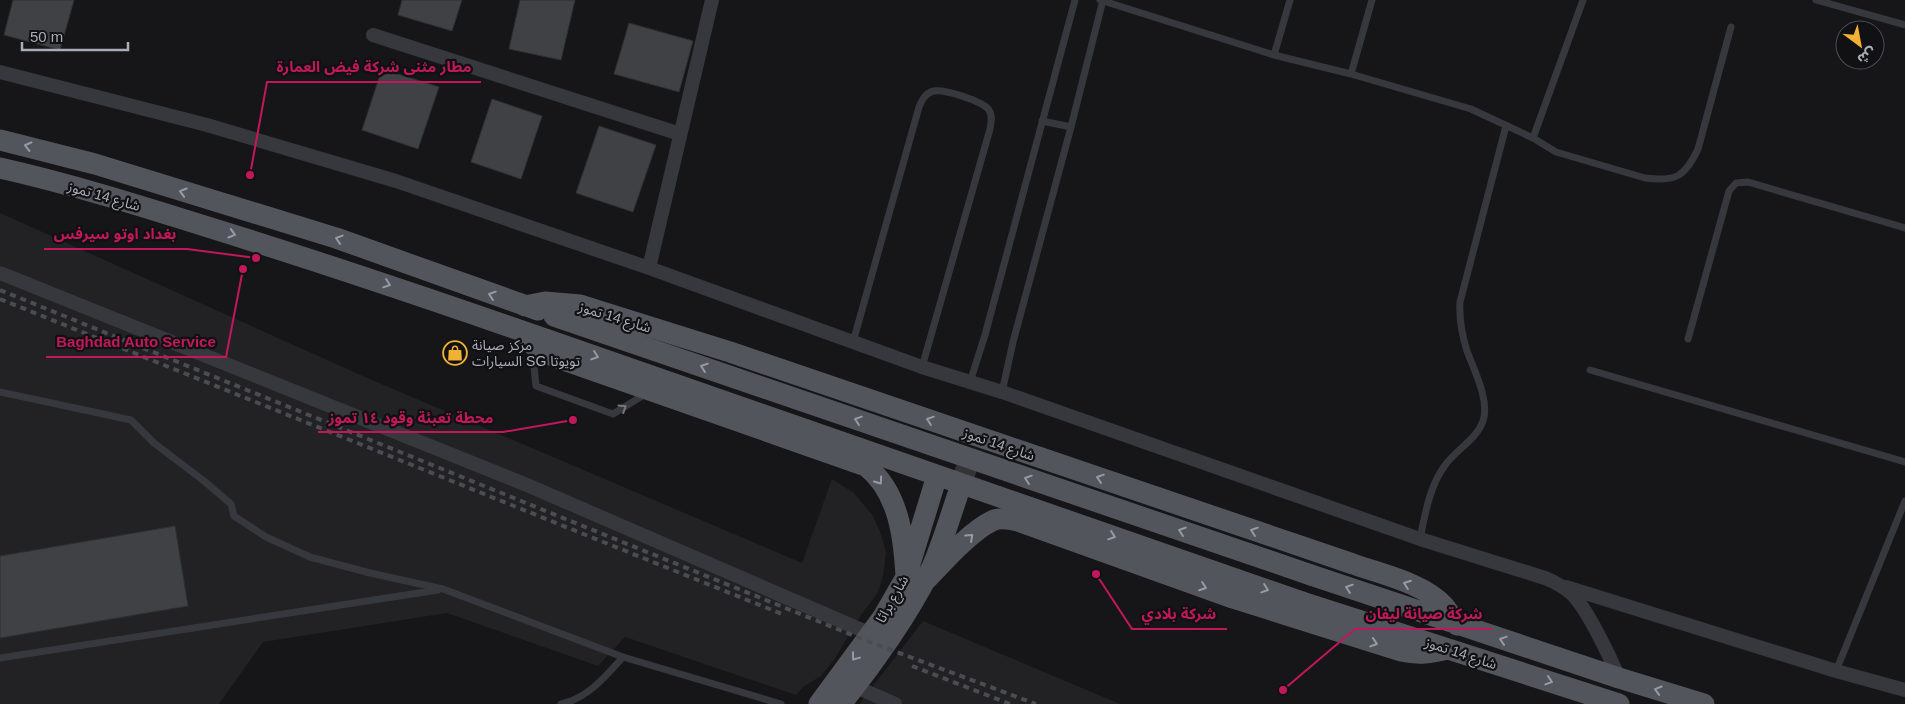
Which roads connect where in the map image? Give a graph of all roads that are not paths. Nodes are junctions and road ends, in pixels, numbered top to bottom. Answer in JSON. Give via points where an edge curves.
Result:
{"nodes":[{"id":1,"x":712,"y":0,"type":"edge"},
{"id":2,"x":1075,"y":0,"type":"edge"},
{"id":3,"x":1102,"y":0,"type":"edge"},
{"id":4,"x":1290,"y":0,"type":"edge"},
{"id":5,"x":1372,"y":0,"type":"edge"},
{"id":6,"x":1583,"y":0,"type":"edge"},
{"id":7,"x":1816,"y":0,"type":"edge"},
{"id":8,"x":1905,"y":25,"type":"edge"},
{"id":9,"x":1730,"y":27,"type":"dead end"},
{"id":10,"x":373,"y":35,"type":"dead end"},
{"id":11,"x":1274,"y":55,"type":"junction"},
{"id":12,"x":0,"y":72,"type":"edge"},
{"id":13,"x":1351,"y":74,"type":"junction"},
{"id":14,"x":1042,"y":120,"type":"junction"},
{"id":15,"x":1506,"y":126,"type":"junction"},
{"id":16,"x":1071,"y":127,"type":"junction"},
{"id":17,"x":680,"y":134,"type":"junction"},
{"id":18,"x":1533,"y":138,"type":"junction"},
{"id":19,"x":0,"y":140,"type":"edge"},
{"id":20,"x":0,"y":168,"type":"edge"},
{"id":21,"x":1905,"y":226,"type":"edge"},
{"id":22,"x":649,"y":268,"type":"junction"},
{"id":23,"x":0,"y":273,"type":"edge"},
{"id":24,"x":525,"y":306,"type":"junction"},
{"id":25,"x":1688,"y":339,"type":"dead end"},
{"id":26,"x":540,"y":342,"type":"junction"},
{"id":27,"x":853,"y":342,"type":"junction"},
{"id":28,"x":922,"y":367,"type":"junction"},
{"id":29,"x":1590,"y":370,"type":"dead end"},
{"id":30,"x":970,"y":382,"type":"junction"},
{"id":31,"x":651,"y":390,"type":"junction"},
{"id":32,"x":0,"y":392,"type":"edge"},
{"id":33,"x":1002,"y":392,"type":"junction"},
{"id":34,"x":1905,"y":462,"type":"edge"},
{"id":35,"x":936,"y":479,"type":"dead end"},
{"id":36,"x":960,"y":488,"type":"tunnel mouth"},
{"id":37,"x":1905,"y":501,"type":"edge"},
{"id":38,"x":1420,"y":540,"type":"junction"},
{"id":39,"x":915,"y":580,"type":"junction"},
{"id":40,"x":1560,"y":585,"type":"junction"},
{"id":41,"x":443,"y":589,"type":"junction"},
{"id":42,"x":1457,"y":625,"type":"junction"},
{"id":43,"x":871,"y":634,"type":"junction"},
{"id":44,"x":1448,"y":649,"type":"junction"},
{"id":45,"x":624,"y":656,"type":"junction"},
{"id":46,"x":0,"y":658,"type":"edge"},
{"id":47,"x":1836,"y":671,"type":"junction"},
{"id":48,"x":1619,"y":678,"type":"junction"},
{"id":49,"x":856,"y":687,"type":"junction"},
{"id":50,"x":1905,"y":690,"type":"edge"},
{"id":51,"x":561,"y":704,"type":"edge"},
{"id":52,"x":781,"y":704,"type":"edge"},
{"id":53,"x":819,"y":704,"type":"edge"},
{"id":54,"x":841,"y":704,"type":"edge"},
{"id":55,"x":895,"y":704,"type":"edge"},
{"id":56,"x":1619,"y":704,"type":"edge"},
{"id":57,"x":1704,"y":704,"type":"edge"}],
"edges":[{"from":1,"to":17,"type":"street"},
{"from":2,"to":14,"type":"lane"},
{"from":3,"to":11,"type":"lane"},
{"from":3,"to":16,"type":"lane"},
{"from":4,"to":11,"type":"lane"},
{"from":5,"to":13,"type":"lane"},
{"from":6,"to":18,"type":"lane"},
{"from":7,"to":8,"type":"lane"},
{"from":9,"to":18,"type":"lane","via":[[1698,149],[1691,163],[1676,178],[1645,178],[1556,152]]},
{"from":10,"to":17,"type":"street"},
{"from":11,"to":13,"type":"lane"},
{"from":12,"to":22,"type":"street","via":[[207,126],[396,181]]},
{"from":13,"to":15,"type":"lane","via":[[1470,109]]},
{"from":14,"to":16,"type":"lane"},
{"from":14,"to":30,"type":"lane"},
{"from":15,"to":18,"type":"lane"},
{"from":15,"to":38,"type":"lane","via":[[1460,302],[1459,316],[1484,402],[1484,420],[1444,465],[1434,486]]},
{"from":16,"to":33,"type":"lane","via":[[1012,342]]},
{"from":17,"to":22,"type":"street"},
{"from":24,"to":19,"type":"main road","name":"شارع 14 تموز","one_way":true,"via":[[336,238],[95,164]]},
{"from":20,"to":26,"type":"main road","name":"شارع 14 تموز","one_way":true,"via":[[92,192],[346,270],[516,328]]},
{"from":21,"to":25,"type":"lane","via":[[1748,182],[1736,183],[1729,191]]},
{"from":22,"to":27,"type":"street"},
{"from":23,"to":43,"type":"street","via":[[525,484]]},
{"from":42,"to":24,"type":"main road","name":"شارع 14 تموز","one_way":true,"bridge":true},
{"from":42,"to":24,"type":"main road","name":"شارع 14 تموز","one_way":true,"via":[[1443,605],[1419,588],[974,445],[730,352],[580,305],[546,302]]},
{"from":26,"to":31,"type":"main road","via":[[541,351]]},
{"from":26,"to":31,"type":"lane","one_way":true,"via":[[536,386],[613,414]]},
{"from":26,"to":44,"type":"main road","name":"شارع 14 تموز","one_way":true,"bridge":true},
{"from":27,"to":28,"type":"street"},
{"from":27,"to":28,"type":"lane","via":[[923,97],[934,91],[944,91],[982,104],[992,117],[990,128]]},
{"from":28,"to":30,"type":"street"},
{"from":29,"to":34,"type":"lane"},
{"from":30,"to":33,"type":"street"},
{"from":31,"to":39,"type":"main road","one_way":true,"via":[[866,466],[880,480],[891,500]]},
{"from":32,"to":41,"type":"lane","via":[[131,420],[154,443],[231,504],[234,516],[266,537],[310,557]]},
{"from":33,"to":38,"type":"street"},
{"from":35,"to":39,"type":"main road","name":"شارع براثا"},
{"from":36,"to":39,"type":"main road","name":"شارع براثا","via":[[932,565]]},
{"from":37,"to":47,"type":"lane"},
{"from":38,"to":40,"type":"street"},
{"from":39,"to":43,"type":"main road","name":"شارع براثا"},
{"from":39,"to":44,"type":"main road","one_way":true,"via":[[977,531],[993,520],[1005,518],[1233,598],[1402,652],[1416,655]]},
{"from":39,"to":49,"type":"main road","name":"شارع براثا","via":[[892,634]]},
{"from":40,"to":47,"type":"street"},
{"from":40,"to":48,"type":"street","via":[[1581,605]]},
{"from":41,"to":45,"type":"lane"},
{"from":41,"to":46,"type":"lane"},
{"from":48,"to":42,"type":"main road","name":"شارع 14 تموز","one_way":true},
{"from":43,"to":53,"type":"main road","name":"شارع براثا","one_way":true},
{"from":44,"to":56,"type":"main road","name":"شارع 14 تموز","one_way":true},
{"from":45,"to":51,"type":"lane","via":[[586,693]]},
{"from":45,"to":52,"type":"lane"},
{"from":47,"to":50,"type":"street"},
{"from":57,"to":48,"type":"main road","name":"شارع 14 تموز","one_way":true},
{"from":49,"to":54,"type":"main road","name":"شارع براثا"},
{"from":49,"to":55,"type":"street"}]}
